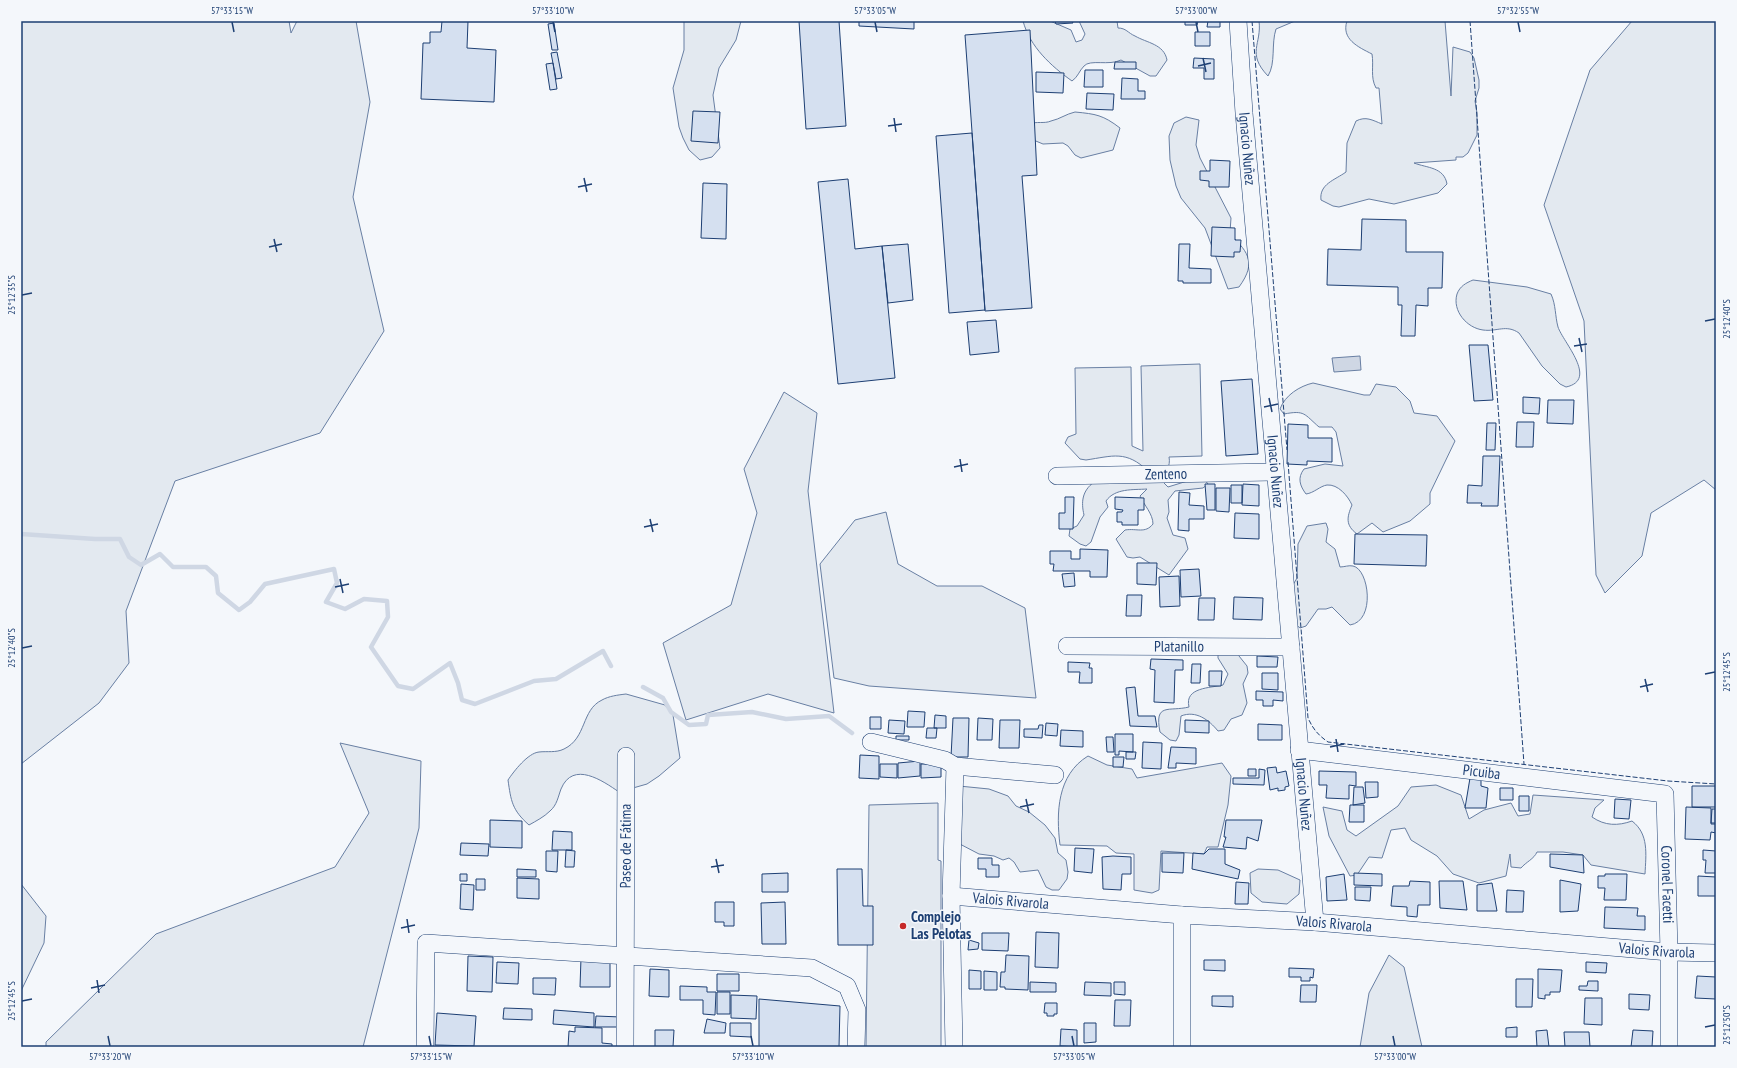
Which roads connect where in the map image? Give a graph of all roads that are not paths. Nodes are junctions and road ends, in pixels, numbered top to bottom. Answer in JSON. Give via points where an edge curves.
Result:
{"nodes":[{"id":1,"x":1238,"y":21,"type":"edge"},
{"id":2,"x":1275,"y":472,"type":"junction"},
{"id":3,"x":1057,"y":476,"type":"dead end"},
{"id":4,"x":1067,"y":646,"type":"dead end"},
{"id":5,"x":1290,"y":646,"type":"junction"},
{"id":6,"x":871,"y":742,"type":"dead end"},
{"id":7,"x":1299,"y":750,"type":"junction"},
{"id":8,"x":626,"y":756,"type":"dead end"},
{"id":9,"x":955,"y":766,"type":"junction"},
{"id":10,"x":1055,"y":775,"type":"dead end"},
{"id":11,"x":1665,"y":794,"type":"joint"},
{"id":12,"x":951,"y":896,"type":"junction"},
{"id":13,"x":1182,"y":915,"type":"junction"},
{"id":14,"x":1315,"y":922,"type":"junction"},
{"id":15,"x":1669,"y":952,"type":"junction"},
{"id":16,"x":1716,"y":953,"type":"edge"},
{"id":17,"x":625,"y":956,"type":"junction"},
{"id":18,"x":425,"y":1047,"type":"edge"},
{"id":19,"x":625,"y":1047,"type":"edge"},
{"id":20,"x":856,"y":1047,"type":"edge"},
{"id":21,"x":954,"y":1047,"type":"edge"},
{"id":22,"x":1182,"y":1047,"type":"edge"},
{"id":23,"x":1669,"y":1047,"type":"edge"}],
"edges":[{"from":1,"to":2,"type":"street","name":"Ignacio Nuñez"},
{"from":2,"to":3,"type":"street","name":"Zenteno"},
{"from":2,"to":5,"type":"street","name":"Ignacio Nuñez"},
{"from":4,"to":5,"type":"street","name":"Platanillo"},
{"from":5,"to":7,"type":"street","name":"Ignacio Nuñez"},
{"from":6,"to":9,"type":"street","via":[[945,760]]},
{"from":7,"to":11,"type":"street","name":"Picuiba"},
{"from":7,"to":14,"type":"street","name":"Ignacio Nuñez"},
{"from":8,"to":17,"type":"street","name":"Paseo de Fátima"},
{"from":9,"to":10,"type":"street"},
{"from":9,"to":12,"type":"street"},
{"from":11,"to":15,"type":"street","name":"Coronel Facetti"},
{"from":12,"to":13,"type":"street","name":"Valois Rivarola"},
{"from":12,"to":21,"type":"street"},
{"from":13,"to":14,"type":"street","name":"Valois Rivarola"},
{"from":13,"to":22,"type":"street"},
{"from":14,"to":15,"type":"street","name":"Valois Rivarola"},
{"from":15,"to":16,"type":"street","name":"Valois Rivarola"},
{"from":15,"to":23,"type":"street","name":"Coronel Facetti"},
{"from":17,"to":18,"type":"street","via":[[426,943]]},
{"from":17,"to":19,"type":"street","name":"Paseo de Fátima"},
{"from":17,"to":20,"type":"street","via":[[812,968],[847,986],[857,1010]]}]}
